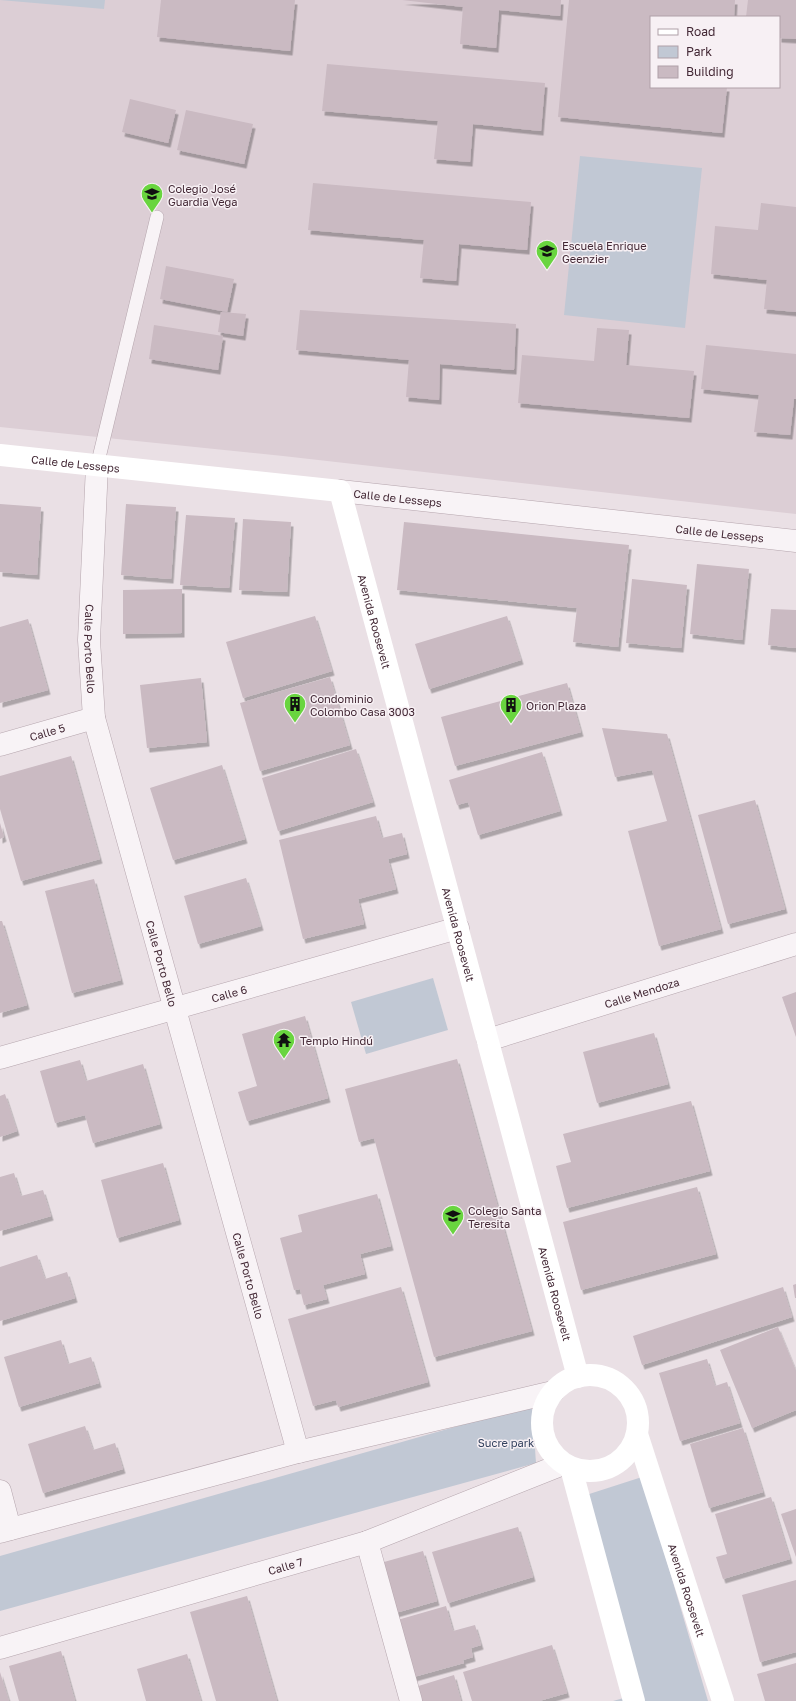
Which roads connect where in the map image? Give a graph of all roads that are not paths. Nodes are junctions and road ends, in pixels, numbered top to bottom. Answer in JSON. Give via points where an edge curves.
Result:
{"nodes":[{"id":1,"x":157,"y":217,"type":"dead end"},
{"id":2,"x":0,"y":455,"type":"edge"},
{"id":3,"x":97,"y":466,"type":"junction"},
{"id":4,"x":340,"y":491,"type":"junction"},
{"id":5,"x":796,"y":541,"type":"edge"},
{"id":6,"x":94,"y":718,"type":"junction"},
{"id":7,"x":0,"y":745,"type":"edge"},
{"id":8,"x":458,"y":928,"type":"junction"},
{"id":9,"x":796,"y":944,"type":"edge"},
{"id":10,"x":174,"y":1009,"type":"junction"},
{"id":11,"x":488,"y":1040,"type":"junction"},
{"id":12,"x":0,"y":1058,"type":"edge"},
{"id":13,"x":578,"y":1377,"type":"junction"},
{"id":14,"x":553,"y":1392,"type":"junction"},
{"id":15,"x":637,"y":1434,"type":"junction"},
{"id":16,"x":298,"y":1452,"type":"junction"},
{"id":17,"x":567,"y":1466,"type":"junction"},
{"id":18,"x":0,"y":1491,"type":"edge"},
{"id":19,"x":5,"y":1531,"type":"edge"},
{"id":20,"x":367,"y":1542,"type":"junction"},
{"id":21,"x":0,"y":1648,"type":"edge"},
{"id":22,"x":411,"y":1701,"type":"edge"},
{"id":23,"x":634,"y":1701,"type":"edge"},
{"id":24,"x":723,"y":1701,"type":"edge"}],
"edges":[{"from":1,"to":3,"type":"lane"},
{"from":2,"to":3,"type":"main road","name":"Calle de Lesseps"},
{"from":3,"to":4,"type":"main road","name":"Calle de Lesseps"},
{"from":3,"to":6,"type":"street","name":"Calle Porto Bello","via":[[89,640]]},
{"from":4,"to":5,"type":"street","name":"Calle de Lesseps"},
{"from":4,"to":8,"type":"main road","name":"Avenida Roosevelt"},
{"from":6,"to":7,"type":"street","name":"Calle 5"},
{"from":6,"to":10,"type":"street","name":"Calle Porto Bello"},
{"from":8,"to":10,"type":"street","name":"Calle 6"},
{"from":8,"to":11,"type":"main road","name":"Avenida Roosevelt"},
{"from":9,"to":11,"type":"street","name":"Calle Mendoza"},
{"from":10,"to":12,"type":"street","name":"Calle 6"},
{"from":10,"to":16,"type":"street","name":"Calle Porto Bello"},
{"from":11,"to":13,"type":"main road","name":"Avenida Roosevelt"},
{"from":13,"to":14,"type":"main road","via":[[564,1383]]},
{"from":13,"to":15,"type":"main road","via":[[605,1378],[618,1384],[628,1394],[635,1407],[638,1420]]},
{"from":14,"to":16,"type":"street"},
{"from":14,"to":17,"type":"main road","via":[[545,1406],[541,1422],[544,1438],[552,1452]]},
{"from":15,"to":17,"type":"main road","via":[[632,1447],[612,1466],[599,1471],[585,1471]]},
{"from":15,"to":24,"type":"main road","name":"Avenida Roosevelt"},
{"from":16,"to":19,"type":"street"},
{"from":17,"to":20,"type":"street","name":"Calle 7"},
{"from":17,"to":23,"type":"main road"},
{"from":18,"to":19,"type":"street"},
{"from":20,"to":21,"type":"street","name":"Calle 7"},
{"from":20,"to":22,"type":"street"}]}
